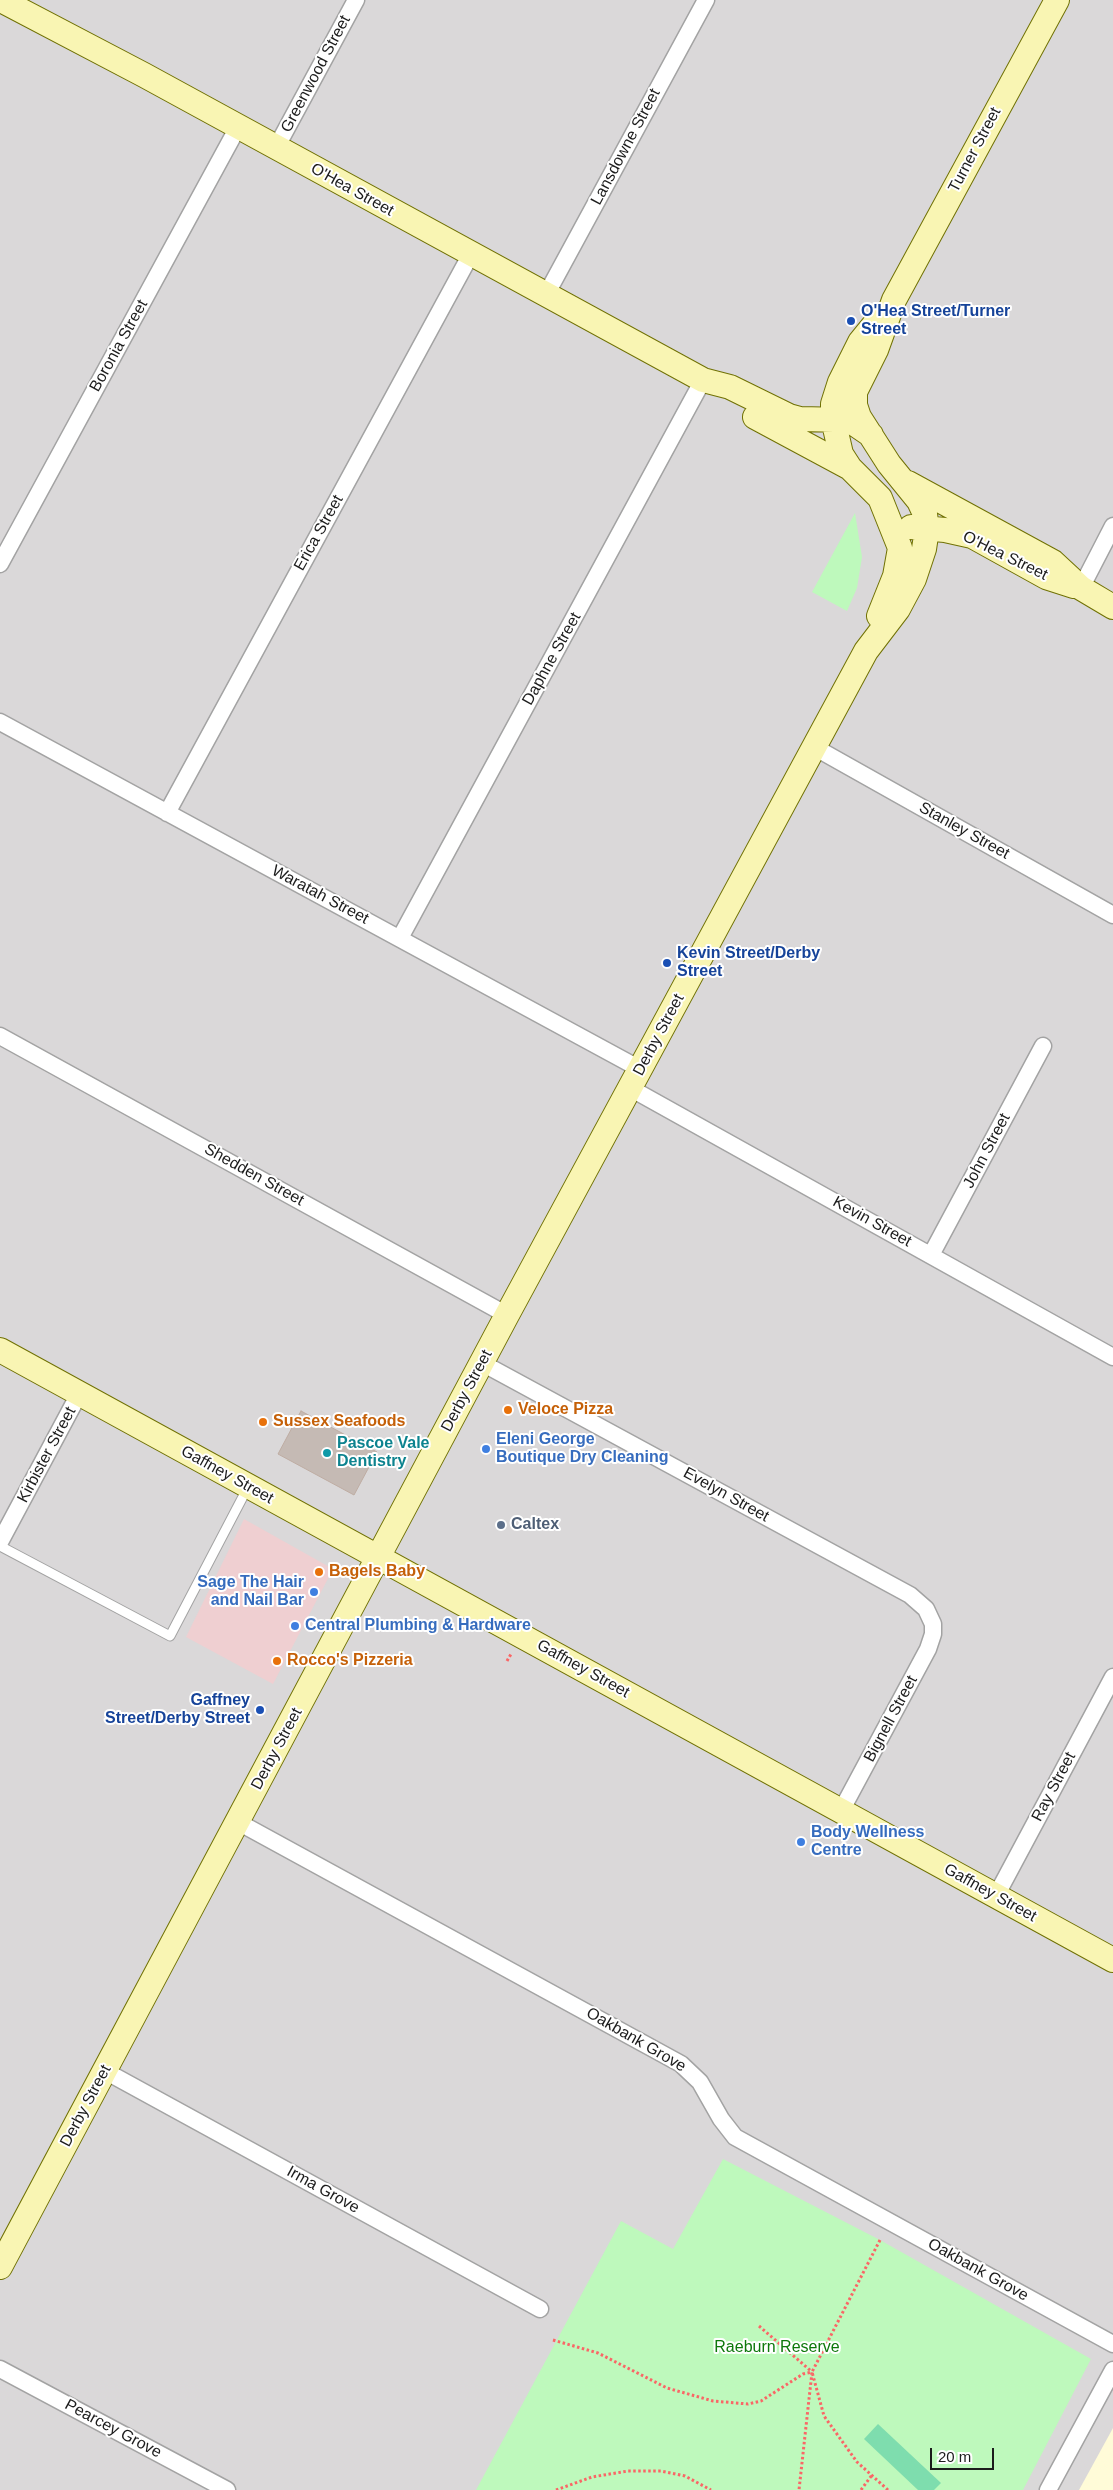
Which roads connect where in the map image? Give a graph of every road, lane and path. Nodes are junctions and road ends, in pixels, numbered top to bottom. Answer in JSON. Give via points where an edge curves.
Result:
{"nodes":[{"id":1,"x":2,"y":0,"type":"edge"},
{"id":2,"x":356,"y":0,"type":"edge"},
{"id":3,"x":706,"y":0,"type":"edge"},
{"id":4,"x":1056,"y":0,"type":"edge"},
{"id":5,"x":238,"y":127,"type":"junction"},
{"id":6,"x":276,"y":148,"type":"junction"},
{"id":7,"x":470,"y":254,"type":"junction"},
{"id":8,"x":546,"y":295,"type":"junction"},
{"id":9,"x":894,"y":300,"type":"junction"},
{"id":10,"x":703,"y":380,"type":"junction"},
{"id":11,"x":833,"y":418,"type":"junction"},
{"id":12,"x":872,"y":436,"type":"junction"},
{"id":13,"x":850,"y":468,"type":"junction"},
{"id":14,"x":902,"y":480,"type":"junction"},
{"id":15,"x":880,"y":498,"type":"junction"},
{"id":16,"x":1113,"y":526,"type":"edge"},
{"id":17,"x":926,"y":529,"type":"junction"},
{"id":18,"x":0,"y":564,"type":"edge"},
{"id":19,"x":1081,"y":588,"type":"junction"},
{"id":20,"x":1113,"y":607,"type":"edge"},
{"id":21,"x":866,"y":651,"type":"junction"},
{"id":22,"x":0,"y":722,"type":"edge"},
{"id":23,"x":814,"y":747,"type":"junction"},
{"id":24,"x":167,"y":812,"type":"junction"},
{"id":25,"x":1113,"y":915,"type":"edge"},
{"id":26,"x":400,"y":938,"type":"junction"},
{"id":27,"x":0,"y":1036,"type":"edge"},
{"id":28,"x":1043,"y":1046,"type":"dead end"},
{"id":29,"x":635,"y":1078,"type":"junction"},
{"id":30,"x":931,"y":1256,"type":"junction"},
{"id":31,"x":507,"y":1315,"type":"junction"},
{"id":32,"x":0,"y":1350,"type":"edge"},
{"id":33,"x":1113,"y":1358,"type":"edge"},
{"id":34,"x":482,"y":1362,"type":"junction"},
{"id":35,"x":79,"y":1394,"type":"junction"},
{"id":36,"x":248,"y":1487,"type":"junction"},
{"id":37,"x":0,"y":1542,"type":"edge"},
{"id":38,"x":0,"y":1546,"type":"edge"},
{"id":39,"x":378,"y":1557,"type":"junction"},
{"id":40,"x":933,"y":1624,"type":"joint"},
{"id":41,"x":1113,"y":1677,"type":"edge"},
{"id":42,"x":841,"y":1811,"type":"junction"},
{"id":43,"x":238,"y":1822,"type":"junction"},
{"id":44,"x":996,"y":1896,"type":"junction"},
{"id":45,"x":1113,"y":1960,"type":"edge"},
{"id":46,"x":105,"y":2071,"type":"junction"},
{"id":47,"x":880,"y":2240,"type":"dead end"},
{"id":48,"x":0,"y":2267,"type":"edge"},
{"id":49,"x":540,"y":2309,"type":"dead end"},
{"id":50,"x":759,"y":2326,"type":"dead end"},
{"id":51,"x":553,"y":2340,"type":"dead end"},
{"id":52,"x":1113,"y":2344,"type":"edge"},
{"id":53,"x":0,"y":2369,"type":"edge"},
{"id":54,"x":1113,"y":2370,"type":"edge"},
{"id":55,"x":812,"y":2372,"type":"junction"},
{"id":56,"x":872,"y":2475,"type":"junction"},
{"id":57,"x":227,"y":2490,"type":"edge"},
{"id":58,"x":556,"y":2490,"type":"edge"},
{"id":59,"x":711,"y":2490,"type":"edge"},
{"id":60,"x":799,"y":2490,"type":"edge"},
{"id":61,"x":861,"y":2490,"type":"edge"},
{"id":62,"x":888,"y":2490,"type":"edge"},
{"id":63,"x":1048,"y":2490,"type":"edge"}],
"edges":[{"from":1,"to":5,"type":"street","name":"O'Hea Street"},
{"from":2,"to":6,"type":"street","name":"Greenwood Street"},
{"from":3,"to":8,"type":"street","name":"Lansdowne Street"},
{"from":4,"to":9,"type":"street","name":"Turner Street"},
{"from":5,"to":6,"type":"street","name":"O'Hea Street"},
{"from":5,"to":18,"type":"street","name":"Boronia Street"},
{"from":6,"to":7,"type":"street","name":"O'Hea Street"},
{"from":7,"to":8,"type":"street","name":"O'Hea Street"},
{"from":7,"to":24,"type":"street","name":"Erica Street"},
{"from":8,"to":10,"type":"street","name":"O'Hea Street"},
{"from":9,"to":11,"type":"street","name":"Turner Street","via":[[860,342],[840,382],[833,404]]},
{"from":9,"to":12,"type":"street","name":"Turner Street","via":[[876,350],[855,392],[859,417]]},
{"from":10,"to":11,"type":"street","name":"O'Hea Street","via":[[730,387],[789,416]]},
{"from":10,"to":13,"type":"street","name":"O'Hea Street","via":[[722,399]]},
{"from":10,"to":26,"type":"street","name":"Daphne Street"},
{"from":11,"to":12,"type":"street","name":"O'Hea Street","via":[[852,422]]},
{"from":11,"to":13,"type":"street","name":"Turner Street","via":[[841,454]]},
{"from":12,"to":14,"type":"street","name":"Turner Street"},
{"from":13,"to":15,"type":"street","name":"Derby Street"},
{"from":14,"to":17,"type":"street","name":"Derby Street","via":[[919,501]]},
{"from":14,"to":19,"type":"street","name":"O'Hea Street","via":[[1053,562]]},
{"from":15,"to":17,"type":"street","name":"O'Hea Street","via":[[895,519],[905,526]]},
{"from":15,"to":21,"type":"street","name":"Derby Street","via":[[895,532],[900,561]]},
{"from":16,"to":19,"type":"street"},
{"from":17,"to":19,"type":"street","name":"O'Hea Street","via":[[972,536],[1046,577]]},
{"from":17,"to":21,"type":"street","name":"Derby Street","via":[[921,562],[914,579],[898,609]]},
{"from":19,"to":20,"type":"street","name":"O'Hea Street"},
{"from":21,"to":23,"type":"street","name":"Derby Street"},
{"from":22,"to":24,"type":"street","name":"Waratah Street"},
{"from":23,"to":25,"type":"street","name":"Stanley Street"},
{"from":23,"to":29,"type":"street","name":"Derby Street"},
{"from":24,"to":26,"type":"street","name":"Waratah Street"},
{"from":26,"to":29,"type":"street","name":"Waratah Street"},
{"from":27,"to":31,"type":"street","name":"Shedden Street"},
{"from":28,"to":30,"type":"street","name":"John Street"},
{"from":29,"to":30,"type":"street","name":"Kevin Street"},
{"from":29,"to":31,"type":"street","name":"Derby Street"},
{"from":30,"to":33,"type":"street","name":"Kevin Street"},
{"from":31,"to":34,"type":"street","name":"Derby Street"},
{"from":32,"to":35,"type":"street","name":"Gaffney Street"},
{"from":34,"to":39,"type":"street","name":"Derby Street"},
{"from":34,"to":40,"type":"street","name":"Evelyn Street","via":[[910,1595],[926,1609]]},
{"from":35,"to":36,"type":"street","name":"Gaffney Street"},
{"from":35,"to":37,"type":"street","name":"Kirbister Street"},
{"from":36,"to":38,"type":"lane","via":[[170,1636]]},
{"from":36,"to":39,"type":"street","name":"Gaffney Street"},
{"from":39,"to":42,"type":"street","name":"Gaffney Street"},
{"from":39,"to":43,"type":"street","name":"Derby Street"},
{"from":40,"to":42,"type":"street","name":"Bignell Street","via":[[928,1649]]},
{"from":41,"to":44,"type":"street","name":"Ray Street"},
{"from":42,"to":44,"type":"street","name":"Gaffney Street"},
{"from":43,"to":46,"type":"street","name":"Derby Street"},
{"from":43,"to":52,"type":"street","name":"Oakbank Grove","via":[[681,2064],[700,2082],[735,2137]]},
{"from":44,"to":45,"type":"street","name":"Gaffney Street"},
{"from":46,"to":48,"type":"street","name":"Derby Street"},
{"from":46,"to":49,"type":"street","name":"Irma Grove"},
{"from":47,"to":55,"type":"path"},
{"from":50,"to":55,"type":"path"},
{"from":51,"to":55,"type":"path","via":[[598,2354],[667,2388],[713,2401],[748,2404],[761,2401],[803,2374]]},
{"from":53,"to":57,"type":"street","name":"Pearcey Grove"},
{"from":54,"to":63,"type":"street"},
{"from":55,"to":56,"type":"path","via":[[824,2416],[857,2462]]},
{"from":55,"to":60,"type":"path"},
{"from":56,"to":61,"type":"path"},
{"from":56,"to":62,"type":"path"},
{"from":58,"to":59,"type":"path","via":[[592,2477],[628,2471],[661,2471],[685,2476]]}]}
